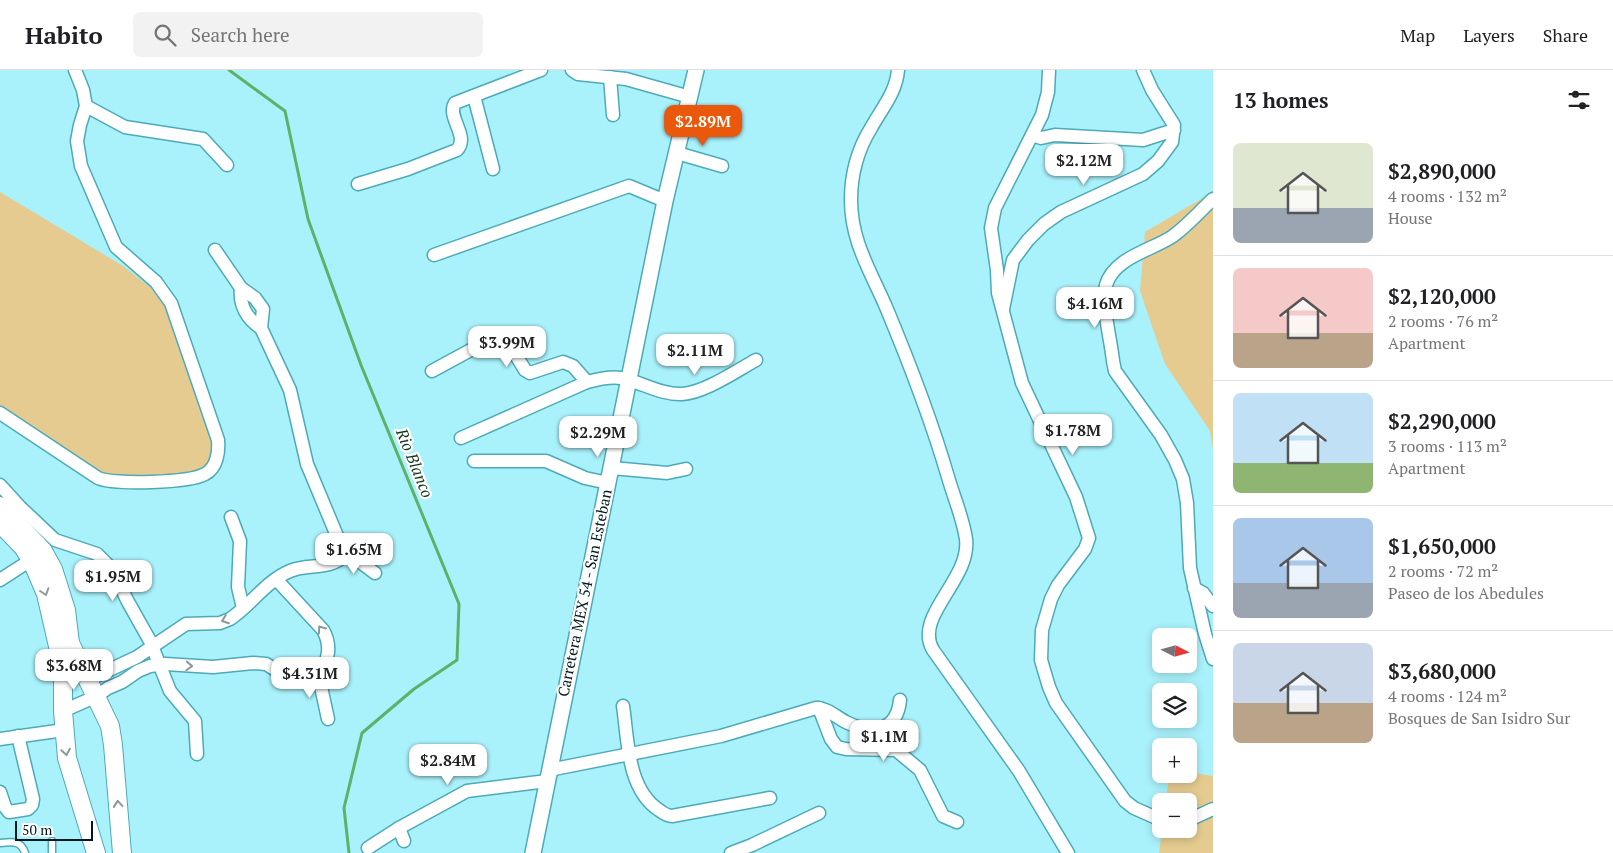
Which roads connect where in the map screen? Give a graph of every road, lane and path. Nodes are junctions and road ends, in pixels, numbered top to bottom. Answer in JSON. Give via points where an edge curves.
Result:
{"nodes":[{"id":1,"x":75,"y":70,"type":"edge"},
{"id":2,"x":541,"y":70,"type":"edge"},
{"id":3,"x":572,"y":70,"type":"edge"},
{"id":4,"x":696,"y":70,"type":"edge"},
{"id":5,"x":898,"y":70,"type":"edge"},
{"id":6,"x":1049,"y":70,"type":"edge"},
{"id":7,"x":1143,"y":70,"type":"edge"},
{"id":8,"x":610,"y":77,"type":"junction"},
{"id":9,"x":474,"y":96,"type":"junction"},
{"id":10,"x":690,"y":97,"type":"junction"},
{"id":11,"x":86,"y":106,"type":"junction"},
{"id":12,"x":613,"y":115,"type":"dead end"},
{"id":13,"x":1174,"y":130,"type":"junction"},
{"id":14,"x":1032,"y":135,"type":"junction"},
{"id":15,"x":677,"y":153,"type":"junction"},
{"id":16,"x":227,"y":165,"type":"dead end"},
{"id":17,"x":722,"y":166,"type":"dead end"},
{"id":18,"x":493,"y":169,"type":"dead end"},
{"id":19,"x":358,"y":184,"type":"dead end"},
{"id":20,"x":1213,"y":199,"type":"edge"},
{"id":21,"x":665,"y":201,"type":"junction"},
{"id":22,"x":215,"y":250,"type":"dead end"},
{"id":23,"x":434,"y":255,"type":"dead end"},
{"id":24,"x":1002,"y":310,"type":"junction"},
{"id":25,"x":756,"y":360,"type":"dead end"},
{"id":26,"x":432,"y":371,"type":"dead end"},
{"id":27,"x":630,"y":381,"type":"junction"},
{"id":28,"x":587,"y":382,"type":"junction"},
{"id":29,"x":0,"y":413,"type":"edge"},
{"id":30,"x":461,"y":438,"type":"dead end"},
{"id":31,"x":474,"y":461,"type":"dead end"},
{"id":32,"x":612,"y":468,"type":"junction"},
{"id":33,"x":686,"y":470,"type":"dead end"},
{"id":34,"x":608,"y":483,"type":"junction"},
{"id":35,"x":0,"y":485,"type":"edge"},
{"id":36,"x":0,"y":506,"type":"edge"},
{"id":37,"x":231,"y":516,"type":"dead end"},
{"id":38,"x":0,"y":523,"type":"edge"},
{"id":39,"x":345,"y":555,"type":"junction"},
{"id":40,"x":38,"y":556,"type":"junction"},
{"id":41,"x":374,"y":573,"type":"dead end"},
{"id":42,"x":276,"y":579,"type":"junction"},
{"id":43,"x":0,"y":580,"type":"edge"},
{"id":44,"x":1194,"y":588,"type":"junction"},
{"id":45,"x":1213,"y":606,"type":"edge"},
{"id":46,"x":243,"y":608,"type":"junction"},
{"id":47,"x":152,"y":646,"type":"junction"},
{"id":48,"x":67,"y":654,"type":"junction"},
{"id":49,"x":1213,"y":659,"type":"edge"},
{"id":50,"x":159,"y":665,"type":"junction"},
{"id":51,"x":318,"y":673,"type":"junction"},
{"id":52,"x":88,"y":680,"type":"junction"},
{"id":53,"x":96,"y":696,"type":"junction"},
{"id":54,"x":900,"y":700,"type":"dead end"},
{"id":55,"x":623,"y":706,"type":"dead end"},
{"id":56,"x":819,"y":708,"type":"junction"},
{"id":57,"x":63,"y":712,"type":"junction"},
{"id":58,"x":328,"y":719,"type":"dead end"},
{"id":59,"x":64,"y":730,"type":"junction"},
{"id":60,"x":18,"y":736,"type":"junction"},
{"id":61,"x":0,"y":739,"type":"edge"},
{"id":62,"x":197,"y":754,"type":"dead end"},
{"id":63,"x":630,"y":754,"type":"junction"},
{"id":64,"x":548,"y":775,"type":"junction"},
{"id":65,"x":0,"y":792,"type":"edge"},
{"id":66,"x":770,"y":798,"type":"dead end"},
{"id":67,"x":1213,"y":809,"type":"edge"},
{"id":68,"x":819,"y":813,"type":"dead end"},
{"id":69,"x":1152,"y":816,"type":"edge"},
{"id":70,"x":1197,"y":816,"type":"edge"},
{"id":71,"x":957,"y":822,"type":"dead end"},
{"id":72,"x":399,"y":828,"type":"junction"},
{"id":73,"x":52,"y":841,"type":"dead end"},
{"id":74,"x":404,"y":841,"type":"dead end"},
{"id":75,"x":0,"y":843,"type":"edge"},
{"id":76,"x":368,"y":848,"type":"dead end"},
{"id":77,"x":25,"y":853,"type":"edge"},
{"id":78,"x":52,"y":853,"type":"edge"},
{"id":79,"x":96,"y":853,"type":"edge"},
{"id":80,"x":122,"y":853,"type":"edge"},
{"id":81,"x":533,"y":853,"type":"edge"},
{"id":82,"x":731,"y":853,"type":"edge"},
{"id":83,"x":1068,"y":853,"type":"edge"}],
"edges":[{"from":1,"to":11,"type":"street"},
{"from":2,"to":9,"type":"street"},
{"from":3,"to":8,"type":"street","via":[[578,74]]},
{"from":4,"to":10,"type":"street","name":"Carretera MEX 54 - San Esteban"},
{"from":5,"to":83,"type":"street","via":[[893,93],[871,127],[858,156],[851,211],[856,240],[886,307],[936,437],[965,532],[963,564],[937,608],[928,639],[1019,771]]},
{"from":6,"to":14,"type":"street","via":[[1046,104]]},
{"from":7,"to":13,"type":"street"},
{"from":8,"to":10,"type":"street"},
{"from":8,"to":12,"type":"street"},
{"from":9,"to":18,"type":"street"},
{"from":9,"to":19,"type":"street","via":[[453,106],[461,139],[457,150]]},
{"from":10,"to":15,"type":"street","name":"Carretera MEX 54 - San Esteban"},
{"from":11,"to":16,"type":"street","via":[[123,126],[203,139]]},
{"from":11,"to":29,"type":"street","via":[[77,141],[81,166],[116,247],[161,288],[171,303],[218,440],[217,457],[209,471],[192,478],[108,482]]},
{"from":13,"to":14,"type":"street","via":[[1143,140],[1055,135],[1041,138]]},
{"from":13,"to":24,"type":"street","via":[[1172,142],[1143,174],[1051,218],[1028,240],[1012,264]]},
{"from":14,"to":24,"type":"street","via":[[992,220],[991,237]]},
{"from":15,"to":17,"type":"street"},
{"from":15,"to":21,"type":"street","name":"Carretera MEX 54 - San Esteban"},
{"from":20,"to":44,"type":"street","via":[[1172,237],[1117,268],[1109,278],[1105,293],[1116,371],[1170,449],[1183,479]]},
{"from":21,"to":23,"type":"street","via":[[629,186]]},
{"from":21,"to":27,"type":"street","name":"Carretera MEX 54 - San Esteban"},
{"from":22,"to":39,"type":"street","via":[[241,288],[240,299],[246,314],[262,328],[290,390],[307,464]]},
{"from":24,"to":69,"type":"street","via":[[1022,383],[1076,497],[1089,538],[1085,549],[1058,585],[1046,616],[1040,645],[1044,671],[1056,703],[1125,801]]},
{"from":25,"to":27,"type":"street","via":[[708,385],[682,394]]},
{"from":26,"to":28,"type":"street","via":[[499,336],[506,339],[530,373],[563,362],[573,366]]},
{"from":27,"to":28,"type":"street","via":[[609,378]]},
{"from":27,"to":32,"type":"street","name":"Carretera MEX 54 - San Esteban"},
{"from":28,"to":30,"type":"street"},
{"from":31,"to":34,"type":"street","via":[[546,461],[585,478]]},
{"from":32,"to":33,"type":"street","via":[[667,473]]},
{"from":32,"to":34,"type":"street","name":"Carretera MEX 54 - San Esteban"},
{"from":34,"to":64,"type":"street","name":"Carretera MEX 54 - San Esteban"},
{"from":35,"to":47,"type":"street","via":[[56,540],[97,554],[110,565]]},
{"from":36,"to":40,"type":"main road"},
{"from":37,"to":46,"type":"street","via":[[240,541],[238,587]]},
{"from":38,"to":40,"type":"main road"},
{"from":39,"to":41,"type":"street"},
{"from":39,"to":42,"type":"street","via":[[330,565],[296,569]]},
{"from":40,"to":43,"type":"street"},
{"from":40,"to":48,"type":"main road","via":[[53,569],[60,588],[66,610]]},
{"from":42,"to":46,"type":"street"},
{"from":51,"to":42,"type":"street","one_way":true,"via":[[326,662],[327,637]]},
{"from":44,"to":45,"type":"street","via":[[1203,593]]},
{"from":44,"to":49,"type":"street"},
{"from":46,"to":47,"type":"street","one_way":true,"via":[[220,623],[186,624]]},
{"from":47,"to":50,"type":"street"},
{"from":47,"to":52,"type":"street","via":[[137,657]]},
{"from":48,"to":52,"type":"main road"},
{"from":48,"to":57,"type":"main road"},
{"from":50,"to":51,"type":"street","one_way":true,"via":[[213,667],[247,663],[266,664],[279,672],[293,675]]},
{"from":50,"to":53,"type":"street","via":[[142,668]]},
{"from":50,"to":62,"type":"street","via":[[170,692],[195,721]]},
{"from":51,"to":58,"type":"street"},
{"from":52,"to":53,"type":"main road"},
{"from":53,"to":57,"type":"street"},
{"from":80,"to":53,"type":"main road","one_way":true,"via":[[112,736]]},
{"from":54,"to":56,"type":"street","via":[[894,722],[881,729],[853,725]]},
{"from":55,"to":63,"type":"street"},
{"from":56,"to":63,"type":"street","via":[[721,736]]},
{"from":56,"to":71,"type":"street","via":[[837,746],[896,750],[920,770],[943,816]]},
{"from":57,"to":59,"type":"main road"},
{"from":59,"to":60,"type":"street"},
{"from":59,"to":79,"type":"main road","one_way":true,"via":[[71,775]]},
{"from":60,"to":61,"type":"street"},
{"from":60,"to":65,"type":"street","via":[[33,802],[28,809],[12,813],[5,807]]},
{"from":63,"to":64,"type":"street"},
{"from":63,"to":66,"type":"street","via":[[642,795],[669,816]]},
{"from":64,"to":72,"type":"street","via":[[467,791]]},
{"from":64,"to":81,"type":"street","name":"Carretera MEX 54 - San Esteban"},
{"from":67,"to":70,"type":"street"},
{"from":68,"to":82,"type":"street"},
{"from":72,"to":74,"type":"street"},
{"from":72,"to":76,"type":"street"},
{"from":73,"to":78,"type":"lane"},
{"from":75,"to":77,"type":"lane","via":[[18,843]]}]}
